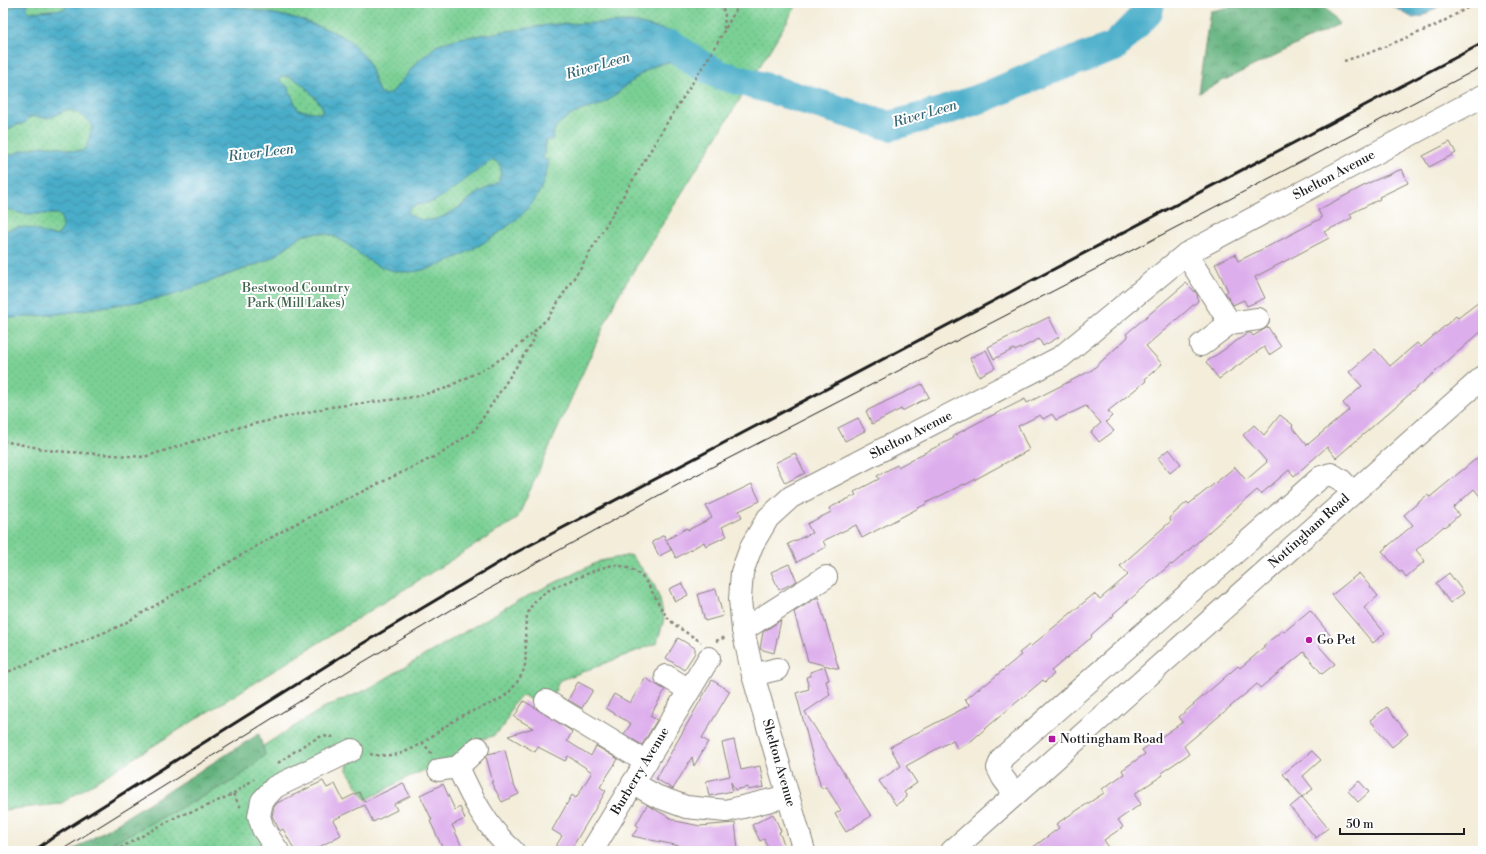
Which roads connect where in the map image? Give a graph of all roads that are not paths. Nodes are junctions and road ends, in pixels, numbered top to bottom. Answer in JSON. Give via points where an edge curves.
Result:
{"nodes":[{"id":1,"x":1483,"y":96,"type":"edge"},
{"id":2,"x":1186,"y":254,"type":"junction"},
{"id":3,"x":1258,"y":318,"type":"dead end"},
{"id":4,"x":1230,"y":323,"type":"junction"},
{"id":5,"x":1202,"y":346,"type":"dead end"},
{"id":6,"x":1483,"y":377,"type":"edge"},
{"id":7,"x":1353,"y":493,"type":"junction"},
{"id":8,"x":826,"y":577,"type":"dead end"},
{"id":9,"x":743,"y":630,"type":"junction"},
{"id":10,"x":709,"y":649,"type":"road end"},
{"id":11,"x":778,"y":669,"type":"dead end"},
{"id":12,"x":753,"y":675,"type":"junction"},
{"id":13,"x":666,"y":676,"type":"dead end"},
{"id":14,"x":689,"y":690,"type":"junction"},
{"id":15,"x":546,"y":701,"type":"dead end"},
{"id":16,"x":351,"y":746,"type":"road end"},
{"id":17,"x":478,"y":748,"type":"dead end"},
{"id":18,"x":646,"y":762,"type":"junction"},
{"id":19,"x":633,"y":783,"type":"junction"},
{"id":20,"x":1015,"y":794,"type":"junction"},
{"id":21,"x":788,"y":796,"type":"junction"},
{"id":22,"x":278,"y":851,"type":"edge"},
{"id":23,"x":513,"y":851,"type":"edge"},
{"id":24,"x":592,"y":851,"type":"edge"},
{"id":25,"x":804,"y":851,"type":"edge"},
{"id":26,"x":952,"y":851,"type":"edge"}],
"edges":[{"from":1,"to":2,"type":"street","name":"Shelton Avenue"},
{"from":2,"to":4,"type":"street"},
{"from":2,"to":9,"type":"street","name":"Shelton Avenue","via":[[1061,357],[791,497],[768,518],[752,545],[742,572],[740,599]]},
{"from":3,"to":4,"type":"street"},
{"from":4,"to":5,"type":"street"},
{"from":6,"to":7,"type":"street","name":"Nottingham Road"},
{"from":7,"to":20,"type":"street","name":"Nottingham Road"},
{"from":7,"to":20,"type":"street","name":"Nottingham Road","via":[[1331,474],[1321,477],[1002,758],[998,768]]},
{"from":8,"to":9,"type":"street"},
{"from":9,"to":12,"type":"street","name":"Shelton Avenue"},
{"from":10,"to":14,"type":"street","name":"Burberry Avenue"},
{"from":11,"to":12,"type":"street"},
{"from":12,"to":21,"type":"street","name":"Shelton Avenue"},
{"from":13,"to":14,"type":"street"},
{"from":14,"to":18,"type":"street","name":"Burberry Avenue"},
{"from":15,"to":18,"type":"street"},
{"from":16,"to":22,"type":"street","via":[[275,787],[262,801],[259,816],[263,829]]},
{"from":17,"to":23,"type":"street","via":[[448,769],[491,828]]},
{"from":18,"to":19,"type":"street","name":"Burberry Avenue"},
{"from":19,"to":21,"type":"street","via":[[656,796],[686,807],[726,811]]},
{"from":19,"to":24,"type":"street","name":"Burberry Avenue"},
{"from":20,"to":26,"type":"street","name":"Nottingham Road"},
{"from":21,"to":25,"type":"street","name":"Shelton Avenue"}]}
